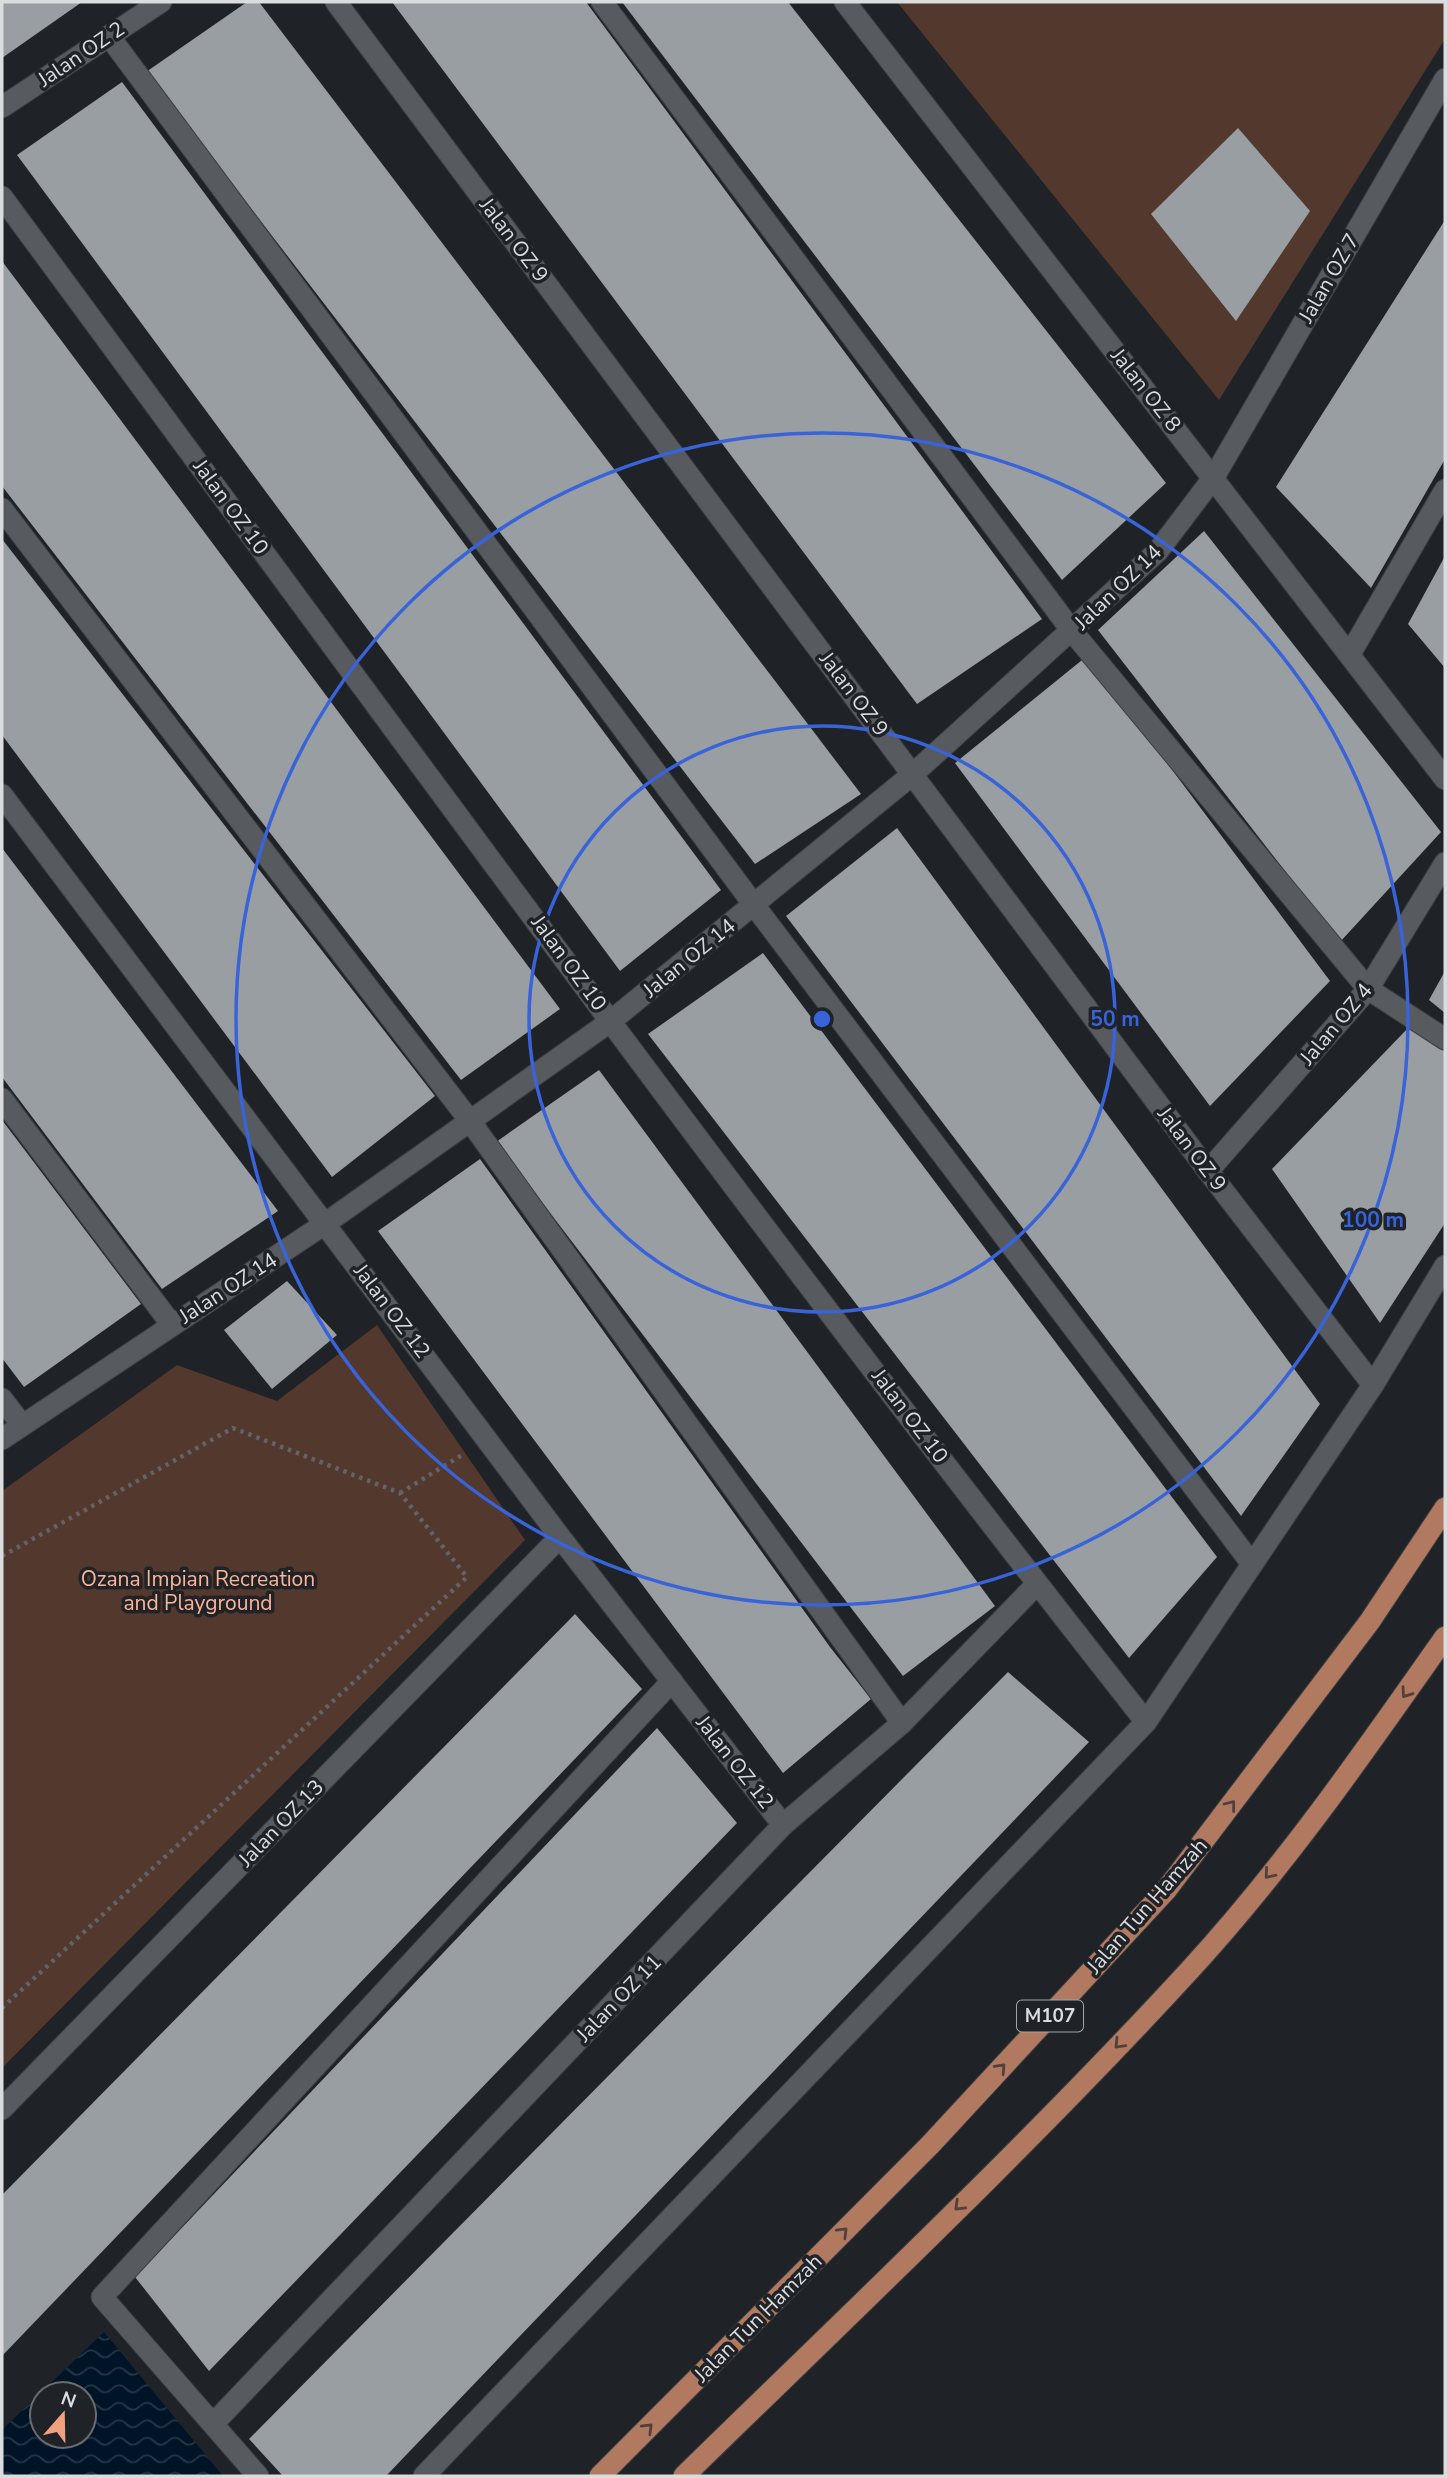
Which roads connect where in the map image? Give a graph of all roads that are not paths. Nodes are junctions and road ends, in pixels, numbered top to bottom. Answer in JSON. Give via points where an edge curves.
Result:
{"nodes":[{"id":1,"x":161,"y":2,"type":"edge"},
{"id":2,"x":336,"y":2,"type":"edge"},
{"id":3,"x":603,"y":2,"type":"edge"},
{"id":4,"x":845,"y":2,"type":"edge"},
{"id":5,"x":109,"y":36,"type":"junction"},
{"id":6,"x":1445,"y":79,"type":"edge"},
{"id":7,"x":2,"y":107,"type":"edge"},
{"id":8,"x":2,"y":197,"type":"edge"},
{"id":9,"x":1214,"y":477,"type":"junction"},
{"id":10,"x":1445,"y":490,"type":"edge"},
{"id":11,"x":2,"y":509,"type":"edge"},
{"id":12,"x":1072,"y":631,"type":"junction"},
{"id":13,"x":1350,"y":654,"type":"junction"},
{"id":14,"x":913,"y":774,"type":"junction"},
{"id":15,"x":1445,"y":779,"type":"edge"},
{"id":16,"x":2,"y":795,"type":"edge"},
{"id":17,"x":1445,"y":863,"type":"edge"},
{"id":18,"x":754,"y":905,"type":"junction"},
{"id":19,"x":1368,"y":989,"type":"junction"},
{"id":20,"x":611,"y":1021,"type":"junction"},
{"id":21,"x":1445,"y":1039,"type":"edge"},
{"id":22,"x":2,"y":1099,"type":"edge"},
{"id":23,"x":470,"y":1121,"type":"junction"},
{"id":24,"x":1208,"y":1171,"type":"junction"},
{"id":25,"x":326,"y":1223,"type":"junction"},
{"id":26,"x":1445,"y":1266,"type":"edge"},
{"id":27,"x":172,"y":1325,"type":"junction"},
{"id":28,"x":1373,"y":1385,"type":"junction"},
{"id":29,"x":2,"y":1399,"type":"edge"},
{"id":30,"x":22,"y":1425,"type":"junction"},
{"id":31,"x":2,"y":1439,"type":"edge"},
{"id":32,"x":1445,"y":1508,"type":"edge"},
{"id":33,"x":560,"y":1537,"type":"junction"},
{"id":34,"x":1252,"y":1564,"type":"junction"},
{"id":35,"x":1037,"y":1584,"type":"junction"},
{"id":36,"x":1445,"y":1637,"type":"edge"},
{"id":37,"x":672,"y":1681,"type":"junction"},
{"id":38,"x":1146,"y":1722,"type":"junction"},
{"id":39,"x":902,"y":1723,"type":"junction"},
{"id":40,"x":783,"y":1825,"type":"junction"},
{"id":41,"x":2,"y":2109,"type":"edge"},
{"id":42,"x":213,"y":2424,"type":"junction"},
{"id":43,"x":258,"y":2476,"type":"edge"},
{"id":44,"x":424,"y":2476,"type":"edge"},
{"id":45,"x":600,"y":2476,"type":"edge"},
{"id":46,"x":684,"y":2476,"type":"edge"}],
"edges":[{"from":1,"to":5,"type":"street","name":"Jalan OZ 2"},
{"from":2,"to":14,"type":"street","name":"Jalan OZ 9"},
{"from":3,"to":12,"type":"street"},
{"from":4,"to":9,"type":"street","name":"Jalan OZ 8"},
{"from":5,"to":7,"type":"street","name":"Jalan OZ 2"},
{"from":5,"to":18,"type":"street"},
{"from":6,"to":9,"type":"street","name":"Jalan OZ 7"},
{"from":8,"to":20,"type":"street","name":"Jalan OZ 10"},
{"from":9,"to":12,"type":"street","name":"Jalan OZ 14","via":[[1158,551]]},
{"from":9,"to":13,"type":"street","name":"Jalan OZ 8"},
{"from":10,"to":13,"type":"street"},
{"from":11,"to":23,"type":"street"},
{"from":12,"to":14,"type":"street","name":"Jalan OZ 14"},
{"from":12,"to":19,"type":"street"},
{"from":13,"to":15,"type":"street","name":"Jalan OZ 8"},
{"from":14,"to":18,"type":"street","name":"Jalan OZ 14"},
{"from":14,"to":24,"type":"street","name":"Jalan OZ 9"},
{"from":16,"to":25,"type":"street","name":"Jalan OZ 12"},
{"from":17,"to":19,"type":"street","name":"Jalan OZ 4"},
{"from":18,"to":20,"type":"street","name":"Jalan OZ 14"},
{"from":18,"to":34,"type":"street"},
{"from":19,"to":21,"type":"street"},
{"from":19,"to":24,"type":"street","name":"Jalan OZ 4"},
{"from":20,"to":23,"type":"street","name":"Jalan OZ 14"},
{"from":20,"to":35,"type":"street","name":"Jalan OZ 10"},
{"from":22,"to":27,"type":"street"},
{"from":23,"to":25,"type":"street","name":"Jalan OZ 14"},
{"from":23,"to":39,"type":"street"},
{"from":24,"to":28,"type":"street","name":"Jalan OZ 9"},
{"from":25,"to":27,"type":"street","name":"Jalan OZ 14"},
{"from":25,"to":33,"type":"street","name":"Jalan OZ 12"},
{"from":26,"to":28,"type":"street"},
{"from":27,"to":30,"type":"street","name":"Jalan OZ 14"},
{"from":28,"to":34,"type":"street"},
{"from":29,"to":30,"type":"street"},
{"from":30,"to":31,"type":"street","name":"Jalan OZ 14"},
{"from":45,"to":32,"type":"main road","name":"Jalan Tun Hamzah","number":"M107","one_way":true,"via":[[930,2146],[1167,1889],[1370,1621]]},
{"from":33,"to":37,"type":"street","name":"Jalan OZ 12"},
{"from":33,"to":41,"type":"street","name":"Jalan OZ 13"},
{"from":34,"to":38,"type":"street"},
{"from":35,"to":38,"type":"street","name":"Jalan OZ 10"},
{"from":35,"to":39,"type":"street","name":"Jalan OZ 11"},
{"from":36,"to":46,"type":"main road","one_way":true,"via":[[1280,1861],[1190,1970],[1026,2140]]},
{"from":37,"to":40,"type":"street","name":"Jalan OZ 12"},
{"from":37,"to":42,"type":"street","via":[[102,2297]]},
{"from":38,"to":44,"type":"street"},
{"from":39,"to":40,"type":"street","name":"Jalan OZ 11"},
{"from":40,"to":42,"type":"street","name":"Jalan OZ 11"},
{"from":42,"to":43,"type":"street"}]}
